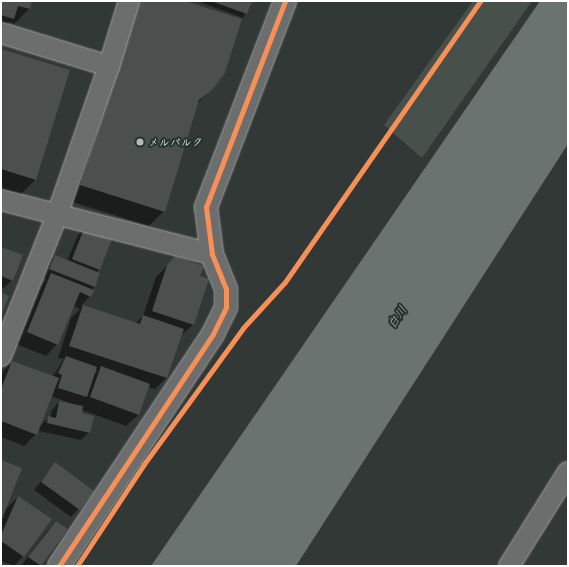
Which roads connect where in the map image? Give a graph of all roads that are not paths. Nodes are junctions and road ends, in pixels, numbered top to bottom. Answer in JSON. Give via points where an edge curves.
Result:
{"nodes":[{"id":1,"x":129,"y":1,"type":"edge"},
{"id":2,"x":285,"y":1,"type":"edge"},
{"id":3,"x":1,"y":33,"type":"edge"},
{"id":4,"x":109,"y":66,"type":"junction"},
{"id":5,"x":1,"y":200,"type":"edge"},
{"id":6,"x":57,"y":215,"type":"junction"},
{"id":7,"x":212,"y":254,"type":"junction"},
{"id":8,"x":1,"y":356,"type":"edge"},
{"id":9,"x":568,"y":472,"type":"edge"},
{"id":10,"x":59,"y":566,"type":"edge"},
{"id":11,"x":509,"y":566,"type":"edge"}],
"edges":[{"from":1,"to":4,"type":"street"},
{"from":2,"to":7,"type":"street","via":[[206,207]]},
{"from":3,"to":4,"type":"street"},
{"from":4,"to":6,"type":"street"},
{"from":5,"to":6,"type":"street"},
{"from":6,"to":7,"type":"street"},
{"from":6,"to":8,"type":"street"},
{"from":7,"to":10,"type":"street","via":[[226,288],[226,307],[213,334]]},
{"from":9,"to":11,"type":"street"}]}
